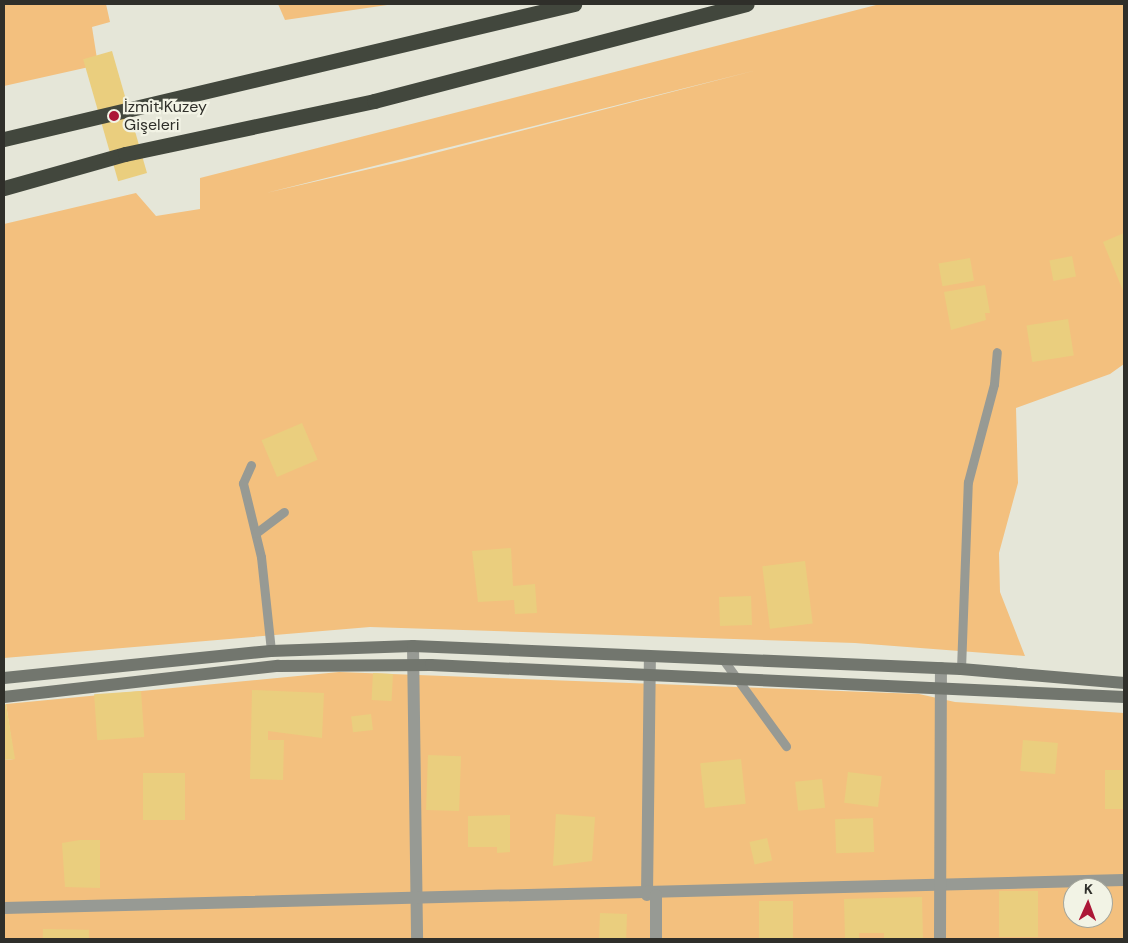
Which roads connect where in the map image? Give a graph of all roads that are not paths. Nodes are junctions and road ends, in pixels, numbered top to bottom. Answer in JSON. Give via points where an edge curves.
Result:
{"nodes":[{"id":1,"x":574,"y":4,"type":"edge"},
{"id":2,"x":747,"y":4,"type":"edge"},
{"id":3,"x":4,"y":139,"type":"edge"},
{"id":4,"x":4,"y":188,"type":"edge"},
{"id":5,"x":997,"y":352,"type":"dead end"},
{"id":6,"x":251,"y":464,"type":"dead end"},
{"id":7,"x":284,"y":512,"type":"dead end"},
{"id":8,"x":256,"y":533,"type":"junction"},
{"id":9,"x":413,"y":646,"type":"junction"},
{"id":10,"x":271,"y":651,"type":"junction"},
{"id":11,"x":650,"y":657,"type":"junction"},
{"id":12,"x":722,"y":658,"type":"junction"},
{"id":13,"x":413,"y":665,"type":"junction"},
{"id":14,"x":940,"y":668,"type":"junction"},
{"id":15,"x":961,"y":669,"type":"junction"},
{"id":16,"x":650,"y":674,"type":"junction"},
{"id":17,"x":4,"y":678,"type":"edge"},
{"id":18,"x":736,"y":678,"type":"junction"},
{"id":19,"x":1124,"y":683,"type":"edge"},
{"id":20,"x":940,"y":686,"type":"junction"},
{"id":21,"x":4,"y":697,"type":"edge"},
{"id":22,"x":1124,"y":697,"type":"edge"},
{"id":23,"x":786,"y":746,"type":"dead end"},
{"id":24,"x":1124,"y":880,"type":"edge"},
{"id":25,"x":938,"y":885,"type":"junction"},
{"id":26,"x":651,"y":895,"type":"junction"},
{"id":27,"x":415,"y":899,"type":"junction"},
{"id":28,"x":4,"y":908,"type":"edge"},
{"id":29,"x":417,"y":939,"type":"edge"},
{"id":30,"x":656,"y":939,"type":"edge"},
{"id":31,"x":940,"y":939,"type":"edge"}],
"edges":[{"from":1,"to":3,"type":"highway"},
{"from":2,"to":4,"type":"highway","via":[[374,101],[125,154]]},
{"from":5,"to":15,"type":"lane","via":[[994,384],[968,482]]},
{"from":6,"to":8,"type":"lane","via":[[243,483]]},
{"from":7,"to":8,"type":"lane"},
{"from":8,"to":10,"type":"lane"},
{"from":9,"to":10,"type":"main road"},
{"from":9,"to":11,"type":"main road"},
{"from":9,"to":13,"type":"street"},
{"from":10,"to":17,"type":"main road"},
{"from":11,"to":12,"type":"main road"},
{"from":11,"to":16,"type":"street"},
{"from":12,"to":14,"type":"main road"},
{"from":12,"to":18,"type":"lane"},
{"from":13,"to":16,"type":"main road"},
{"from":13,"to":21,"type":"main road","via":[[278,666]]},
{"from":13,"to":27,"type":"street"},
{"from":14,"to":15,"type":"main road"},
{"from":14,"to":20,"type":"street"},
{"from":15,"to":19,"type":"main road"},
{"from":16,"to":18,"type":"main road"},
{"from":16,"to":26,"type":"street"},
{"from":18,"to":20,"type":"main road"},
{"from":18,"to":23,"type":"lane"},
{"from":20,"to":22,"type":"main road"},
{"from":20,"to":25,"type":"street"},
{"from":24,"to":25,"type":"street"},
{"from":25,"to":26,"type":"street"},
{"from":25,"to":31,"type":"street"},
{"from":26,"to":27,"type":"street"},
{"from":26,"to":30,"type":"street"},
{"from":27,"to":28,"type":"street"},
{"from":27,"to":29,"type":"street"}]}
